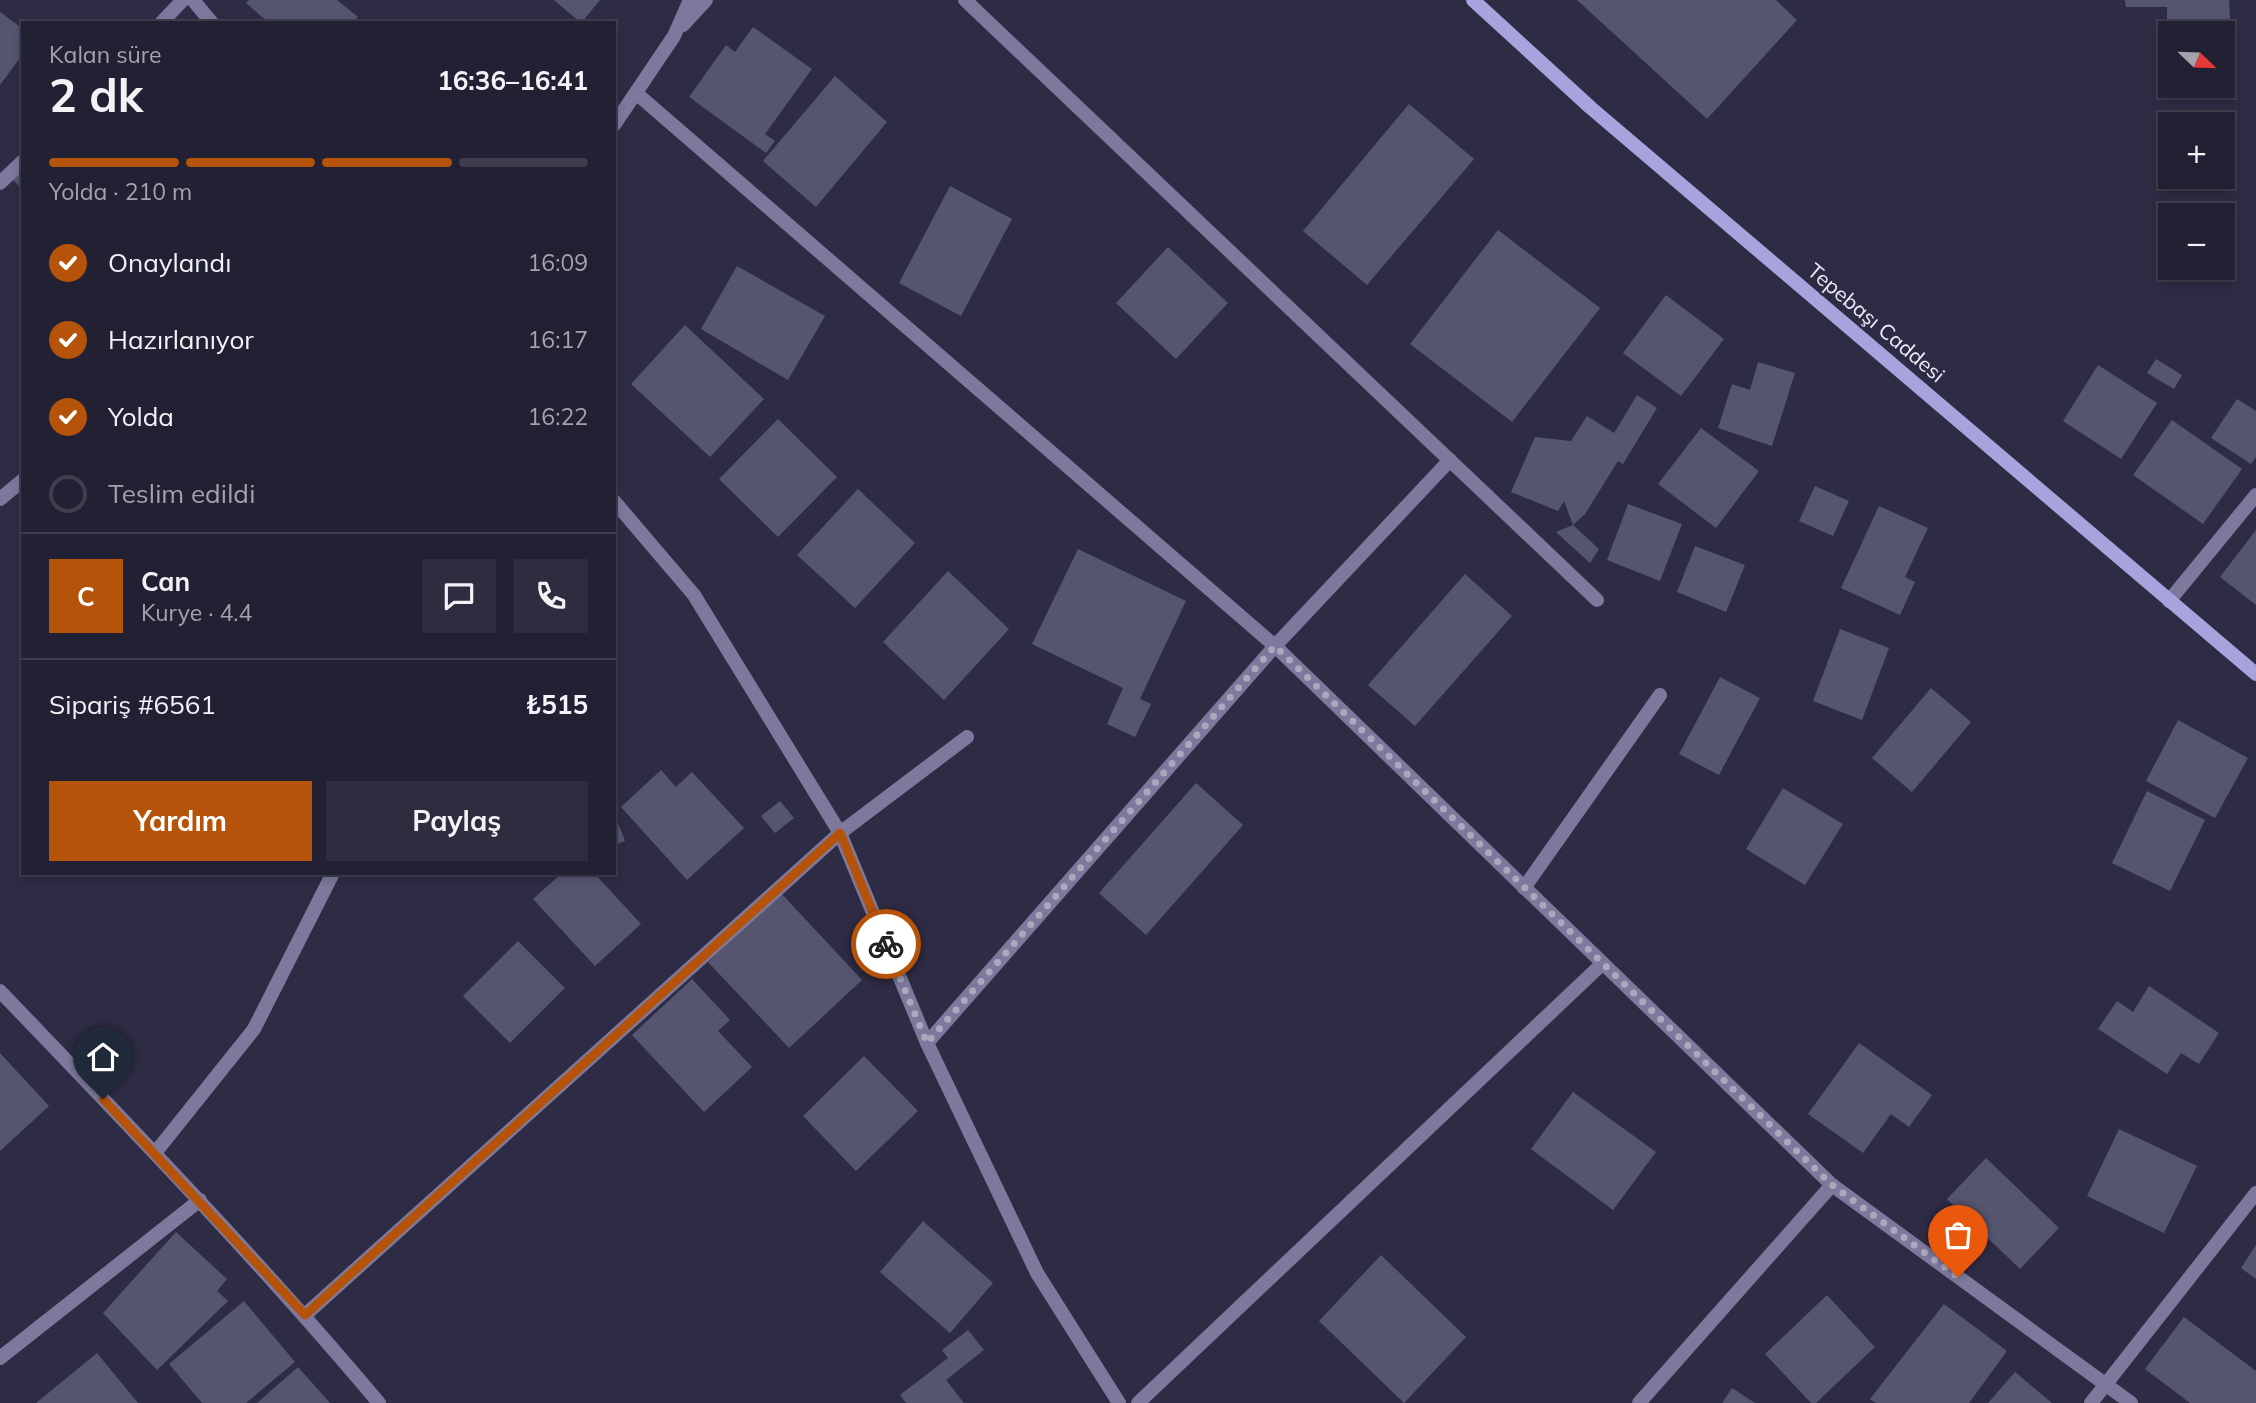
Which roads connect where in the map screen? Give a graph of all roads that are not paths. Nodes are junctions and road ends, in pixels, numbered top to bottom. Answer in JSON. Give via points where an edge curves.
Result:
{"nodes":[{"id":1,"x":183,"y":0,"type":"edge"},
{"id":2,"x":192,"y":0,"type":"edge"},
{"id":3,"x":690,"y":0,"type":"edge"},
{"id":4,"x":705,"y":0,"type":"edge"},
{"id":5,"x":965,"y":0,"type":"edge"},
{"id":6,"x":1473,"y":0,"type":"edge"},
{"id":7,"x":163,"y":21,"type":"edge"},
{"id":8,"x":210,"y":21,"type":"edge"},
{"id":9,"x":674,"y":36,"type":"junction"},
{"id":10,"x":636,"y":93,"type":"junction"},
{"id":11,"x":616,"y":122,"type":"edge"},
{"id":12,"x":21,"y":163,"type":"edge"},
{"id":13,"x":0,"y":183,"type":"edge"},
{"id":14,"x":1450,"y":460,"type":"junction"},
{"id":15,"x":21,"y":482,"type":"edge"},
{"id":16,"x":2256,"y":495,"type":"edge"},
{"id":17,"x":0,"y":499,"type":"edge"},
{"id":18,"x":616,"y":503,"type":"edge"},
{"id":19,"x":1597,"y":600,"type":"dead end"},
{"id":20,"x":2169,"y":601,"type":"junction"},
{"id":21,"x":1275,"y":646,"type":"junction"},
{"id":22,"x":2256,"y":674,"type":"edge"},
{"id":23,"x":1660,"y":695,"type":"dead end"},
{"id":24,"x":967,"y":737,"type":"dead end"},
{"id":25,"x":840,"y":833,"type":"junction"},
{"id":26,"x":331,"y":875,"type":"edge"},
{"id":27,"x":1524,"y":888,"type":"junction"},
{"id":28,"x":1602,"y":964,"type":"junction"},
{"id":29,"x":0,"y":991,"type":"edge"},
{"id":30,"x":927,"y":1043,"type":"junction"},
{"id":31,"x":155,"y":1153,"type":"junction"},
{"id":32,"x":1832,"y":1185,"type":"junction"},
{"id":33,"x":2256,"y":1193,"type":"edge"},
{"id":34,"x":200,"y":1200,"type":"junction"},
{"id":35,"x":305,"y":1315,"type":"junction"},
{"id":36,"x":0,"y":1358,"type":"edge"},
{"id":37,"x":2106,"y":1385,"type":"junction"},
{"id":38,"x":379,"y":1403,"type":"edge"},
{"id":39,"x":1119,"y":1403,"type":"edge"},
{"id":40,"x":1138,"y":1403,"type":"edge"},
{"id":41,"x":1639,"y":1403,"type":"edge"},
{"id":42,"x":2091,"y":1403,"type":"edge"},
{"id":43,"x":2131,"y":1403,"type":"edge"}],
"edges":[{"from":1,"to":7,"type":"street"},
{"from":2,"to":8,"type":"street"},
{"from":3,"to":9,"type":"street"},
{"from":4,"to":9,"type":"street"},
{"from":5,"to":14,"type":"street"},
{"from":6,"to":20,"type":"main road","name":"Tepebaşı Caddesi","via":[[1591,108]]},
{"from":9,"to":10,"type":"street"},
{"from":10,"to":11,"type":"street"},
{"from":10,"to":21,"type":"street"},
{"from":12,"to":13,"type":"street"},
{"from":14,"to":19,"type":"street"},
{"from":14,"to":21,"type":"street"},
{"from":15,"to":17,"type":"street"},
{"from":16,"to":20,"type":"street"},
{"from":18,"to":25,"type":"street","via":[[694,595]]},
{"from":20,"to":22,"type":"main road","name":"Tepebaşı Caddesi"},
{"from":21,"to":27,"type":"street"},
{"from":21,"to":30,"type":"street"},
{"from":23,"to":27,"type":"street"},
{"from":24,"to":25,"type":"street"},
{"from":25,"to":30,"type":"street"},
{"from":25,"to":35,"type":"street"},
{"from":26,"to":31,"type":"street","via":[[254,1029]]},
{"from":27,"to":28,"type":"street"},
{"from":28,"to":32,"type":"street"},
{"from":28,"to":40,"type":"street"},
{"from":29,"to":31,"type":"street"},
{"from":30,"to":39,"type":"street","via":[[1037,1273]]},
{"from":31,"to":34,"type":"street"},
{"from":32,"to":37,"type":"street"},
{"from":32,"to":41,"type":"street"},
{"from":33,"to":37,"type":"street"},
{"from":34,"to":35,"type":"street"},
{"from":34,"to":36,"type":"street"},
{"from":35,"to":38,"type":"street"},
{"from":37,"to":42,"type":"street"},
{"from":37,"to":43,"type":"street"}]}
